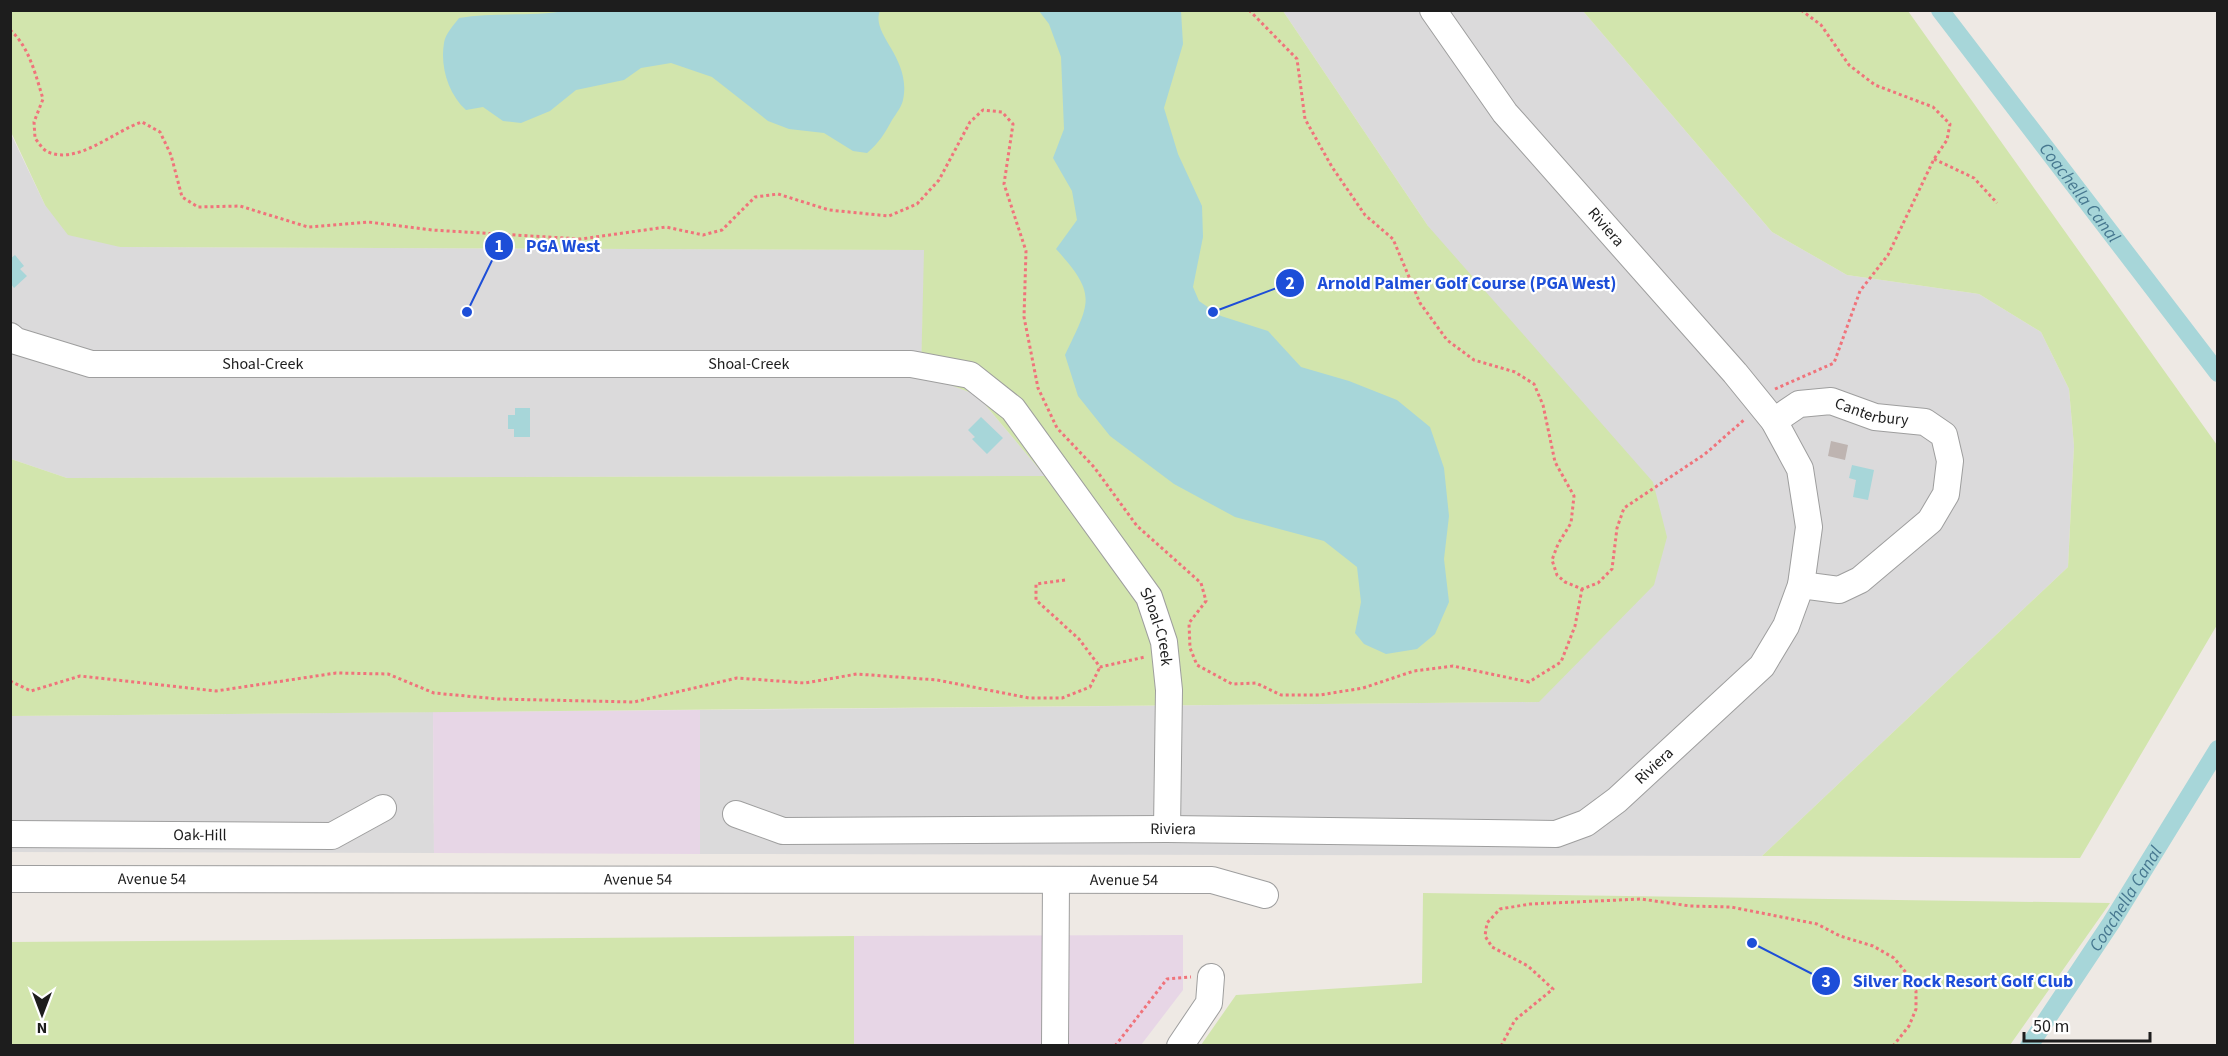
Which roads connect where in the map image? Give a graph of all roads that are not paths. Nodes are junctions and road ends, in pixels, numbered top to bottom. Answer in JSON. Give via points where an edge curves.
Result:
{"nodes":[{"id":1,"x":1433,"y":10,"type":"edge"},
{"id":2,"x":10,"y":336,"type":"edge"},
{"id":3,"x":1774,"y":421,"type":"junction"},
{"id":4,"x":1801,"y":585,"type":"junction"},
{"id":5,"x":383,"y":808,"type":"dead end"},
{"id":6,"x":736,"y":814,"type":"dead end"},
{"id":7,"x":1167,"y":829,"type":"junction"},
{"id":8,"x":10,"y":834,"type":"edge"},
{"id":9,"x":10,"y":879,"type":"edge"},
{"id":10,"x":1056,"y":880,"type":"junction"},
{"id":11,"x":1265,"y":895,"type":"dead end"},
{"id":12,"x":1211,"y":977,"type":"road end"},
{"id":13,"x":1055,"y":1046,"type":"edge"},
{"id":14,"x":1180,"y":1046,"type":"edge"}],
"edges":[{"from":1,"to":3,"type":"street","name":"Riviera","via":[[1505,113]]},
{"from":2,"to":7,"type":"street","name":"Shoal-Creek","via":[[91,364],[911,364],[970,375],[1012,409],[1149,597],[1164,642],[1169,690]]},
{"from":3,"to":4,"type":"street","name":"Riviera","via":[[1800,468],[1809,527]]},
{"from":3,"to":4,"type":"street","name":"Canterbury","via":[[1799,404],[1831,401],[1875,417],[1926,422],[1944,435],[1950,461],[1946,494],[1930,521],[1860,580],[1839,590]]},
{"from":4,"to":7,"type":"street","name":"Riviera","via":[[1786,626],[1762,666],[1586,824],[1556,834]]},
{"from":5,"to":8,"type":"street","name":"Oak-Hill","via":[[332,836]]},
{"from":6,"to":7,"type":"street","name":"Riviera","via":[[783,831]]},
{"from":9,"to":10,"type":"street","name":"Avenue 54"},
{"from":10,"to":11,"type":"street","name":"Avenue 54","via":[[1212,880]]},
{"from":10,"to":13,"type":"street"},
{"from":12,"to":14,"type":"street","via":[[1209,1003]]}]}
